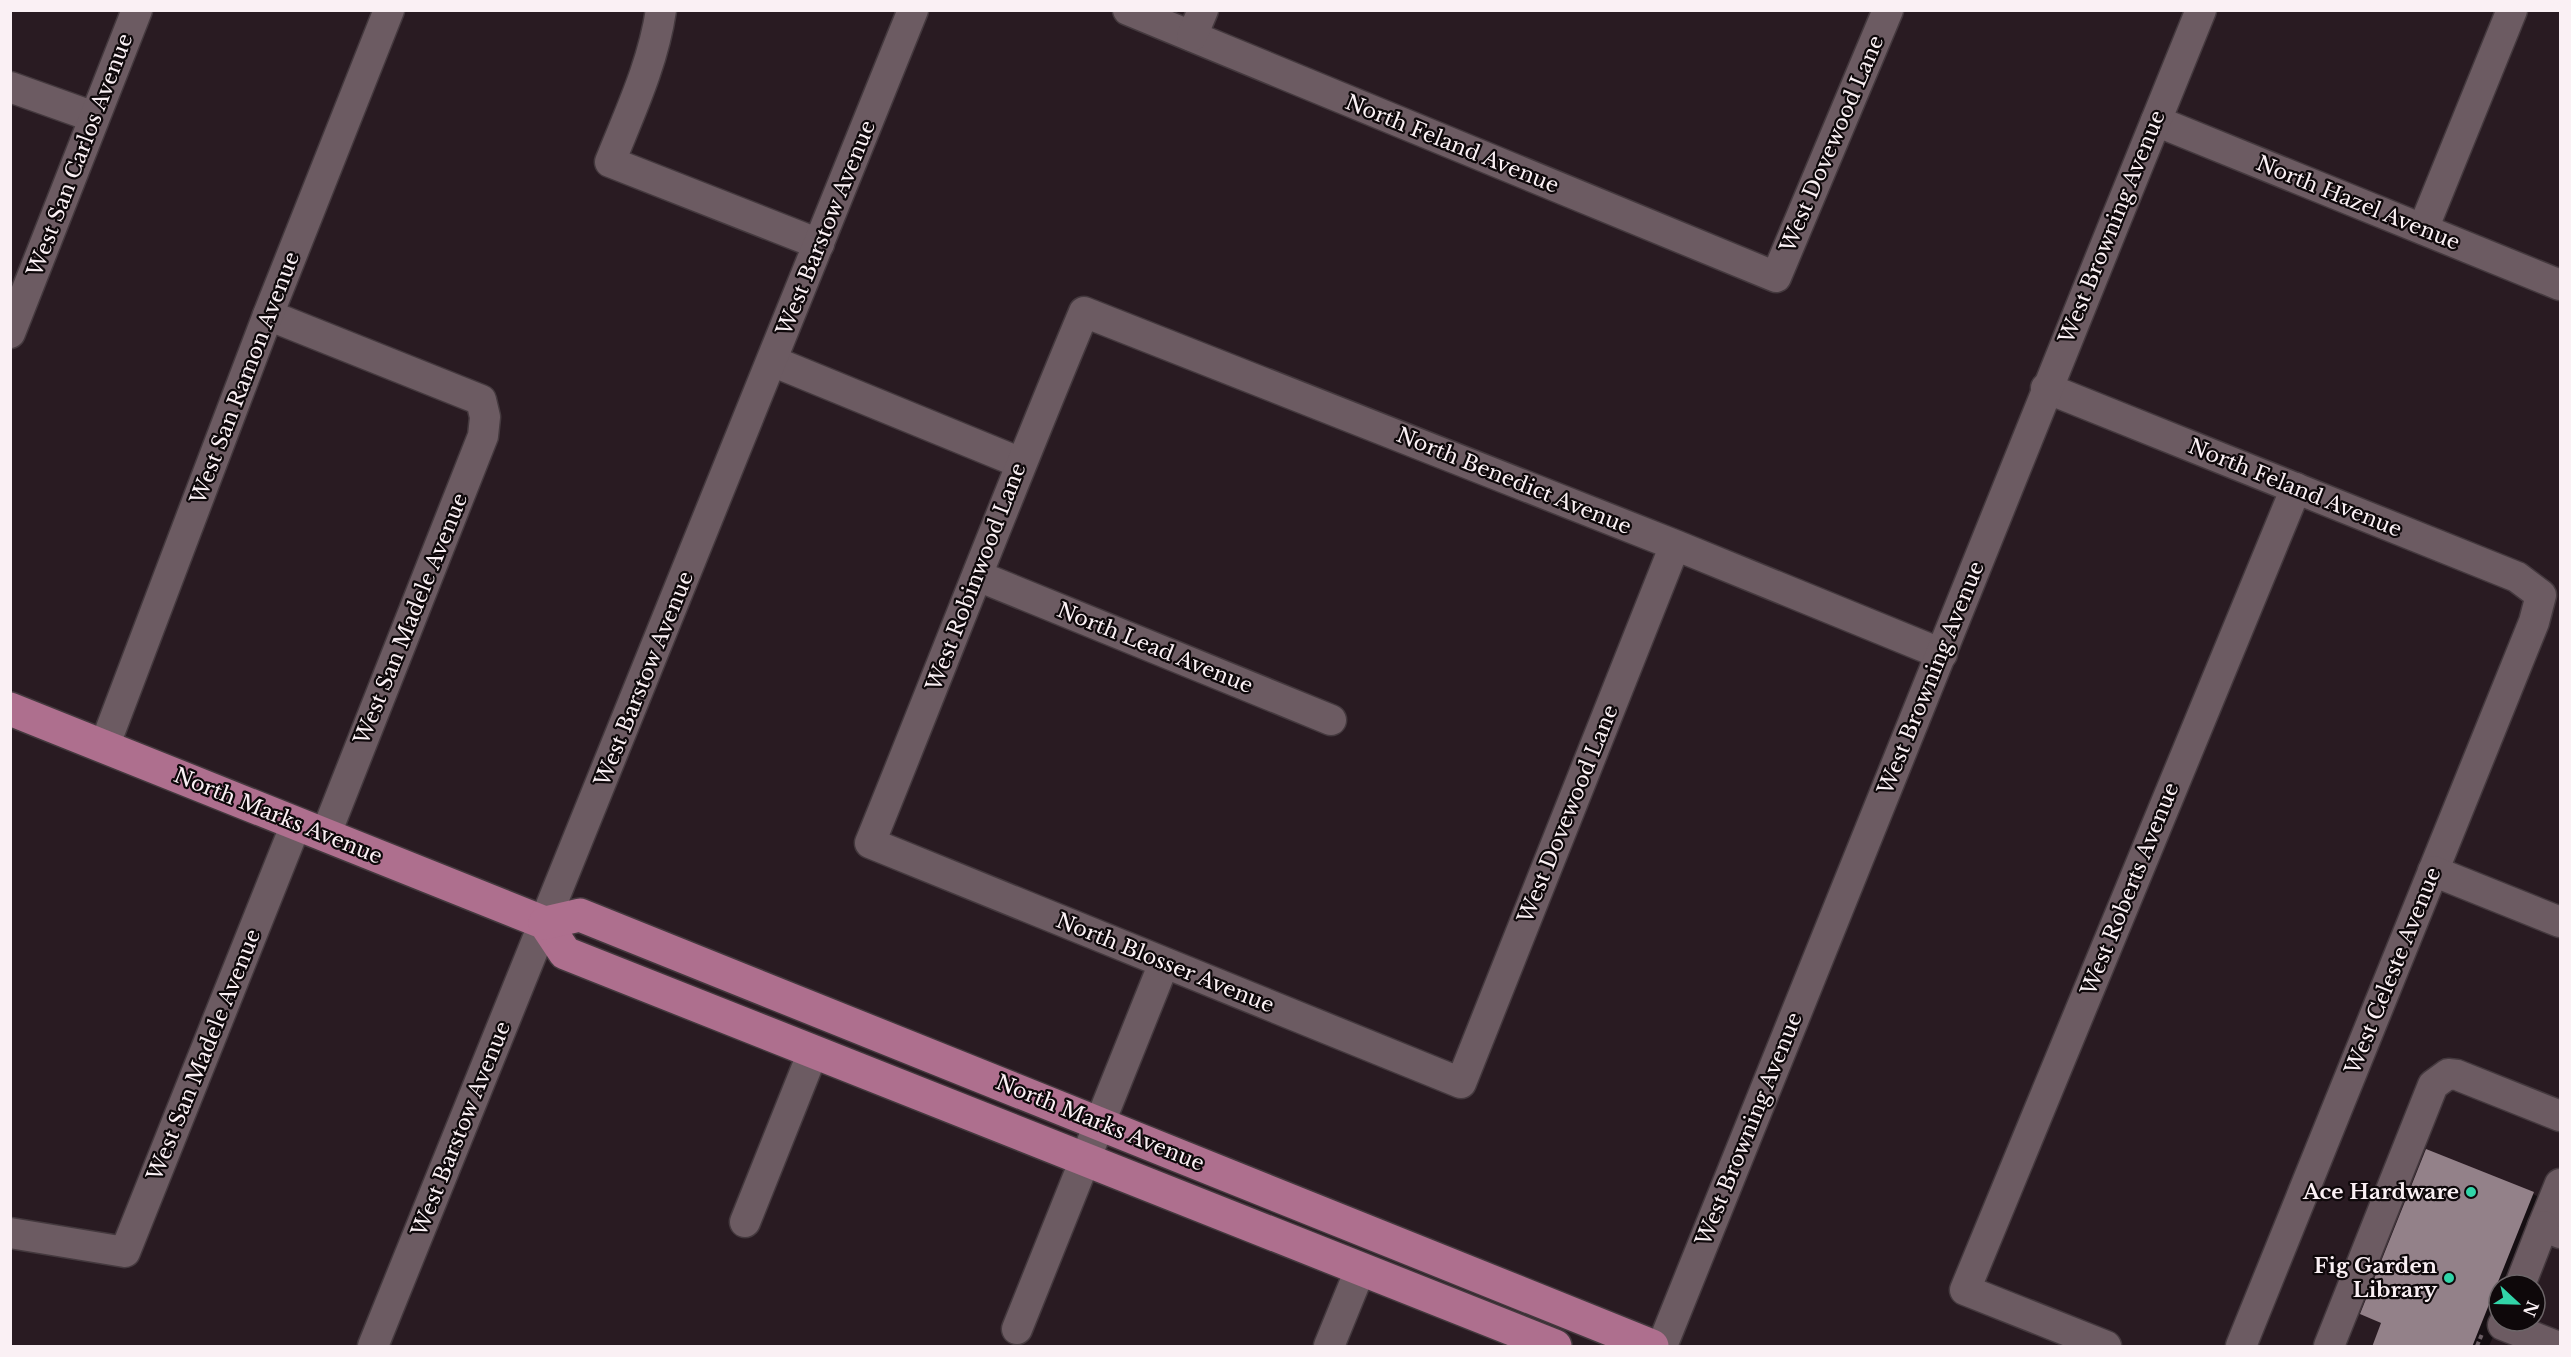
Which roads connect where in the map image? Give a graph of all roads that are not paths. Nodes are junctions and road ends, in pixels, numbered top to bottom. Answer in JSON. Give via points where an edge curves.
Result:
{"nodes":[{"id":1,"x":137,"y":10,"type":"edge"},
{"id":2,"x":389,"y":10,"type":"edge"},
{"id":3,"x":662,"y":10,"type":"edge"},
{"id":4,"x":913,"y":10,"type":"edge"},
{"id":5,"x":1128,"y":10,"type":"edge"},
{"id":6,"x":1888,"y":10,"type":"edge"},
{"id":7,"x":2201,"y":10,"type":"edge"},
{"id":8,"x":2512,"y":10,"type":"edge"},
{"id":9,"x":1197,"y":23,"type":"edge"},
{"id":10,"x":10,"y":87,"type":"edge"},
{"id":11,"x":94,"y":117,"type":"junction"},
{"id":12,"x":2156,"y":121,"type":"junction"},
{"id":13,"x":2423,"y":229,"type":"junction"},
{"id":14,"x":819,"y":244,"type":"junction"},
{"id":15,"x":1776,"y":277,"type":"joint"},
{"id":16,"x":2560,"y":285,"type":"edge"},
{"id":17,"x":1084,"y":312,"type":"joint"},
{"id":18,"x":268,"y":315,"type":"junction"},
{"id":19,"x":10,"y":333,"type":"edge"},
{"id":20,"x":772,"y":361,"type":"junction"},
{"id":21,"x":2046,"y":388,"type":"junction"},
{"id":22,"x":1021,"y":462,"type":"junction"},
{"id":23,"x":2296,"y":488,"type":"junction"},
{"id":24,"x":1676,"y":545,"type":"junction"},
{"id":25,"x":978,"y":576,"type":"junction"},
{"id":26,"x":2541,"y":595,"type":"joint"},
{"id":27,"x":1942,"y":654,"type":"junction"},
{"id":28,"x":10,"y":709,"type":"edge"},
{"id":29,"x":1331,"y":720,"type":"dead end"},
{"id":30,"x":104,"y":747,"type":"junction"},
{"id":31,"x":311,"y":830,"type":"junction"},
{"id":32,"x":870,"y":843,"type":"joint"},
{"id":33,"x":2433,"y":871,"type":"junction"},
{"id":34,"x":2560,"y":922,"type":"edge"},
{"id":35,"x":545,"y":924,"type":"junction"},
{"id":36,"x":1164,"y":963,"type":"junction"},
{"id":37,"x":813,"y":1052,"type":"junction"},
{"id":38,"x":1461,"y":1083,"type":"joint"},
{"id":39,"x":2560,"y":1116,"type":"edge"},
{"id":40,"x":1099,"y":1122,"type":"junction"},
{"id":41,"x":1083,"y":1160,"type":"junction"},
{"id":42,"x":2560,"y":1184,"type":"edge"},
{"id":43,"x":745,"y":1222,"type":"dead end"},
{"id":44,"x":2552,"y":1229,"type":"edge"},
{"id":45,"x":10,"y":1233,"type":"edge"},
{"id":46,"x":1359,"y":1270,"type":"junction"},
{"id":47,"x":2527,"y":1273,"type":"edge"},
{"id":48,"x":1017,"y":1329,"type":"dead end"},
{"id":49,"x":2508,"y":1333,"type":"edge"},
{"id":50,"x":381,"y":1344,"type":"edge"},
{"id":51,"x":1329,"y":1347,"type":"edge"},
{"id":52,"x":1555,"y":1347,"type":"edge"},
{"id":53,"x":1652,"y":1347,"type":"edge"},
{"id":54,"x":1662,"y":1347,"type":"edge"},
{"id":55,"x":2106,"y":1347,"type":"edge"},
{"id":56,"x":2241,"y":1347,"type":"edge"},
{"id":57,"x":2329,"y":1347,"type":"edge"},
{"id":58,"x":2556,"y":1347,"type":"edge"}],
"edges":[{"from":1,"to":11,"type":"street","name":"West San Carlos Avenue"},
{"from":2,"to":18,"type":"street","name":"West San Ramon Avenue"},
{"from":3,"to":14,"type":"street","via":[[648,67],[610,162]]},
{"from":4,"to":14,"type":"street","name":"West Barstow Avenue"},
{"from":5,"to":9,"type":"street","name":"North Feland Avenue"},
{"from":6,"to":15,"type":"street","name":"West Dovewood Lane"},
{"from":7,"to":12,"type":"street","name":"West Browning Avenue"},
{"from":8,"to":13,"type":"street"},
{"from":9,"to":15,"type":"street","name":"North Feland Avenue"},
{"from":10,"to":11,"type":"street"},
{"from":11,"to":19,"type":"street","name":"West San Carlos Avenue"},
{"from":12,"to":13,"type":"street","name":"North Hazel Avenue"},
{"from":12,"to":21,"type":"street","name":"West Browning Avenue"},
{"from":13,"to":16,"type":"street","name":"North Hazel Avenue"},
{"from":14,"to":20,"type":"street","name":"West Barstow Avenue"},
{"from":17,"to":22,"type":"street","name":"West Robinwood Lane"},
{"from":17,"to":24,"type":"street","name":"North Benedict Avenue"},
{"from":18,"to":30,"type":"street","name":"West San Ramon Avenue"},
{"from":18,"to":31,"type":"street","name":"West San Madele Avenue","via":[[481,400],[484,417],[483,436]]},
{"from":20,"to":22,"type":"street"},
{"from":20,"to":35,"type":"street","name":"West Barstow Avenue"},
{"from":21,"to":23,"type":"street","name":"North Feland Avenue"},
{"from":21,"to":27,"type":"street","name":"West Browning Avenue"},
{"from":22,"to":25,"type":"street","name":"West Robinwood Lane"},
{"from":23,"to":26,"type":"street","name":"North Feland Avenue","via":[[2517,577]]},
{"from":23,"to":55,"type":"street","name":"West Roberts Avenue","via":[[1965,1290]]},
{"from":24,"to":27,"type":"street","name":"North Benedict Avenue"},
{"from":24,"to":38,"type":"street","name":"West Dovewood Lane"},
{"from":25,"to":29,"type":"street","name":"North Lead Avenue"},
{"from":25,"to":32,"type":"street","name":"West Robinwood Lane"},
{"from":26,"to":33,"type":"street","name":"West Celeste Avenue","via":[[2534,622]]},
{"from":27,"to":54,"type":"street","name":"West Browning Avenue"},
{"from":28,"to":30,"type":"main road","name":"North Marks Avenue"},
{"from":30,"to":31,"type":"main road","name":"North Marks Avenue"},
{"from":31,"to":35,"type":"main road","name":"North Marks Avenue"},
{"from":31,"to":45,"type":"street","name":"West San Madele Avenue","via":[[125,1252]]},
{"from":32,"to":36,"type":"street","name":"North Blosser Avenue"},
{"from":33,"to":34,"type":"street"},
{"from":33,"to":56,"type":"street","name":"West Celeste Avenue"},
{"from":35,"to":37,"type":"main road","name":"North Marks Avenue","via":[[566,953]]},
{"from":35,"to":40,"type":"main road","name":"North Marks Avenue","via":[[580,915]]},
{"from":35,"to":50,"type":"street","name":"West Barstow Avenue"},
{"from":36,"to":38,"type":"street","name":"North Blosser Avenue"},
{"from":36,"to":40,"type":"street"},
{"from":37,"to":41,"type":"main road","name":"North Marks Avenue"},
{"from":37,"to":43,"type":"street"},
{"from":39,"to":57,"type":"street","via":[[2457,1075],[2440,1078],[2428,1094]]},
{"from":40,"to":41,"type":"street"},
{"from":40,"to":53,"type":"main road","name":"North Marks Avenue"},
{"from":41,"to":46,"type":"main road","name":"North Marks Avenue"},
{"from":41,"to":48,"type":"street"},
{"from":42,"to":44,"type":"street"},
{"from":44,"to":47,"type":"street"},
{"from":46,"to":51,"type":"street"},
{"from":46,"to":52,"type":"main road","name":"North Marks Avenue"},
{"from":49,"to":58,"type":"street"}]}
